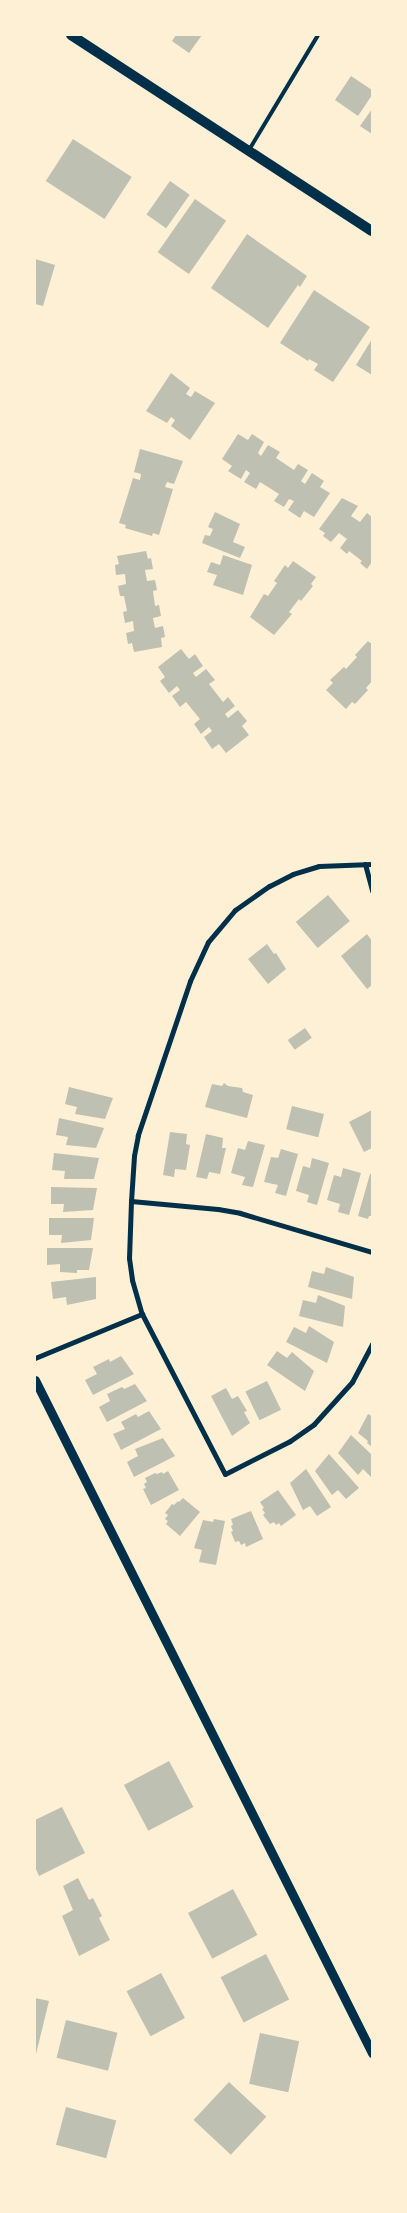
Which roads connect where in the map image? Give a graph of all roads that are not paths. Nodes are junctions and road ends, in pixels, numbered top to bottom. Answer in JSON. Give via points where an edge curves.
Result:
{"nodes":[{"id":1,"x":71,"y":35,"type":"edge"},
{"id":2,"x":318,"y":35,"type":"edge"},
{"id":3,"x":249,"y":150,"type":"junction"},
{"id":4,"x":372,"y":231,"type":"edge"},
{"id":5,"x":365,"y":864,"type":"junction"},
{"id":6,"x":372,"y":864,"type":"edge"},
{"id":7,"x":372,"y":891,"type":"edge"},
{"id":8,"x":130,"y":1201,"type":"junction"},
{"id":9,"x":372,"y":1252,"type":"edge"},
{"id":10,"x":142,"y":1314,"type":"junction"},
{"id":11,"x":372,"y":1344,"type":"edge"},
{"id":12,"x":35,"y":1358,"type":"edge"},
{"id":13,"x":35,"y":1380,"type":"edge"},
{"id":14,"x":372,"y":2053,"type":"edge"}],
"edges":[{"from":1,"to":3,"type":"main road"},
{"from":2,"to":3,"type":"lane"},
{"from":3,"to":4,"type":"main road"},
{"from":5,"to":6,"type":"street"},
{"from":5,"to":7,"type":"street"},
{"from":5,"to":8,"type":"street","via":[[319,866],[293,874],[235,910],[208,942],[190,980],[145,1112],[134,1156]]},
{"from":8,"to":9,"type":"street","via":[[218,1209]]},
{"from":8,"to":10,"type":"street","via":[[129,1258]]},
{"from":10,"to":11,"type":"street","via":[[225,1474],[290,1441],[314,1424],[352,1382]]},
{"from":10,"to":12,"type":"street"},
{"from":13,"to":14,"type":"street"}]}
